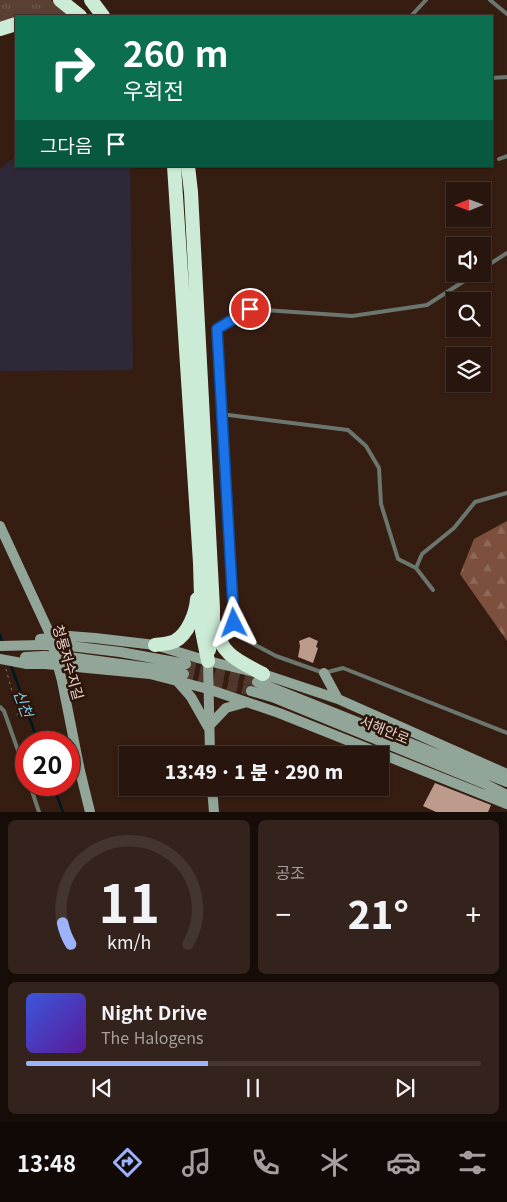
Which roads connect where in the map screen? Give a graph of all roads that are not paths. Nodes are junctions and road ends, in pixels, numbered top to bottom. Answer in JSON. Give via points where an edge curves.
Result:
{"nodes":[{"id":1,"x":60,"y":0,"type":"edge"},
{"id":2,"x":70,"y":0,"type":"edge"},
{"id":3,"x":91,"y":0,"type":"edge"},
{"id":4,"x":426,"y":0,"type":"edge"},
{"id":5,"x":490,"y":0,"type":"edge"},
{"id":6,"x":507,"y":14,"type":"edge"},
{"id":7,"x":79,"y":15,"type":"edge"},
{"id":8,"x":89,"y":15,"type":"edge"},
{"id":9,"x":103,"y":15,"type":"edge"},
{"id":10,"x":412,"y":15,"type":"edge"},
{"id":11,"x":15,"y":24,"type":"edge"},
{"id":12,"x":0,"y":29,"type":"edge"},
{"id":13,"x":507,"y":77,"type":"edge"},
{"id":14,"x":493,"y":78,"type":"edge"},
{"id":15,"x":507,"y":156,"type":"edge"},
{"id":16,"x":499,"y":160,"type":"dead end"},
{"id":17,"x":174,"y":167,"type":"edge"},
{"id":18,"x":188,"y":167,"type":"edge"},
{"id":19,"x":507,"y":253,"type":"edge"},
{"id":20,"x":491,"y":263,"type":"edge"},
{"id":21,"x":463,"y":282,"type":"edge"},
{"id":22,"x":222,"y":414,"type":"junction"},
{"id":23,"x":507,"y":493,"type":"edge"},
{"id":24,"x":0,"y":526,"type":"edge"},
{"id":25,"x":200,"y":563,"type":"junction"},
{"id":26,"x":416,"y":568,"type":"junction"},
{"id":27,"x":433,"y":590,"type":"dead end"},
{"id":28,"x":213,"y":608,"type":"junction"},
{"id":29,"x":155,"y":645,"type":"junction"},
{"id":30,"x":0,"y":646,"type":"edge"},
{"id":31,"x":69,"y":651,"type":"junction"},
{"id":32,"x":2,"y":661,"type":"edge"},
{"id":33,"x":208,"y":661,"type":"junction"},
{"id":34,"x":182,"y":673,"type":"junction"},
{"id":35,"x":324,"y":673,"type":"junction"},
{"id":36,"x":257,"y":682,"type":"junction"},
{"id":37,"x":208,"y":689,"type":"junction"},
{"id":38,"x":338,"y":699,"type":"junction"},
{"id":39,"x":247,"y":702,"type":"junction"},
{"id":40,"x":0,"y":707,"type":"edge"},
{"id":41,"x":208,"y":727,"type":"junction"},
{"id":42,"x":507,"y":733,"type":"edge"},
{"id":43,"x":15,"y":742,"type":"edge"},
{"id":44,"x":209,"y":746,"type":"edge"},
{"id":45,"x":507,"y":774,"type":"edge"},
{"id":46,"x":507,"y":782,"type":"edge"},
{"id":47,"x":507,"y":795,"type":"edge"},
{"id":48,"x":34,"y":796,"type":"edge"},
{"id":49,"x":213,"y":796,"type":"edge"},
{"id":50,"x":507,"y":804,"type":"edge"},
{"id":51,"x":39,"y":812,"type":"edge"},
{"id":52,"x":90,"y":812,"type":"edge"},
{"id":53,"x":214,"y":812,"type":"edge"}],
"edges":[{"from":1,"to":7,"type":"highway"},
{"from":2,"to":8,"type":"highway"},
{"from":3,"to":9,"type":"highway"},
{"from":4,"to":10,"type":"lane"},
{"from":5,"to":6,"type":"lane"},
{"from":11,"to":12,"type":"highway"},
{"from":13,"to":14,"type":"lane"},
{"from":15,"to":16,"type":"lane"},
{"from":17,"to":25,"type":"highway"},
{"from":18,"to":28,"type":"highway"},
{"from":19,"to":20,"type":"lane"},
{"from":21,"to":22,"type":"lane","via":[[427,305],[352,316],[250,309],[217,329]]},
{"from":22,"to":26,"type":"lane","via":[[348,430],[366,446],[379,468],[381,504],[398,559]]},
{"from":22,"to":35,"type":"lane","via":[[234,623],[242,638],[276,656]]},
{"from":23,"to":26,"type":"lane","via":[[475,502],[454,528],[422,554]]},
{"from":24,"to":52,"type":"main road","name":"청룡저수지길","via":[[49,632]]},
{"from":25,"to":29,"type":"highway","via":[[197,609],[184,633],[168,644]]},
{"from":25,"to":33,"type":"highway","via":[[202,631]]},
{"from":26,"to":27,"type":"lane"},
{"from":28,"to":33,"type":"highway"},
{"from":28,"to":36,"type":"highway","via":[[223,648]]},
{"from":29,"to":31,"type":"main road","via":[[95,638]]},
{"from":29,"to":33,"type":"main road"},
{"from":30,"to":31,"type":"main road","bridge":true,"via":[[40,642]]},
{"from":31,"to":32,"type":"main road","bridge":true,"via":[[44,660]]},
{"from":31,"to":34,"type":"main road","via":[[150,674]]},
{"from":31,"to":34,"type":"main road","via":[[120,652]]},
{"from":33,"to":36,"type":"main road"},
{"from":33,"to":37,"type":"main road"},
{"from":34,"to":37,"type":"main road"},
{"from":34,"to":41,"type":"main road"},
{"from":35,"to":38,"type":"main road"},
{"from":35,"to":42,"type":"lane","via":[[343,668]]},
{"from":36,"to":38,"type":"main road"},
{"from":36,"to":46,"type":"main road","name":"서해안로"},
{"from":36,"to":47,"type":"main road","name":"서해안로","via":[[275,698]]},
{"from":37,"to":39,"type":"main road"},
{"from":37,"to":41,"type":"main road"},
{"from":38,"to":45,"type":"main road"},
{"from":39,"to":41,"type":"main road","via":[[226,708]]},
{"from":39,"to":50,"type":"main road"},
{"from":40,"to":43,"type":"lane"},
{"from":41,"to":44,"type":"main road"},
{"from":48,"to":51,"type":"lane"},
{"from":49,"to":53,"type":"main road"}]}
